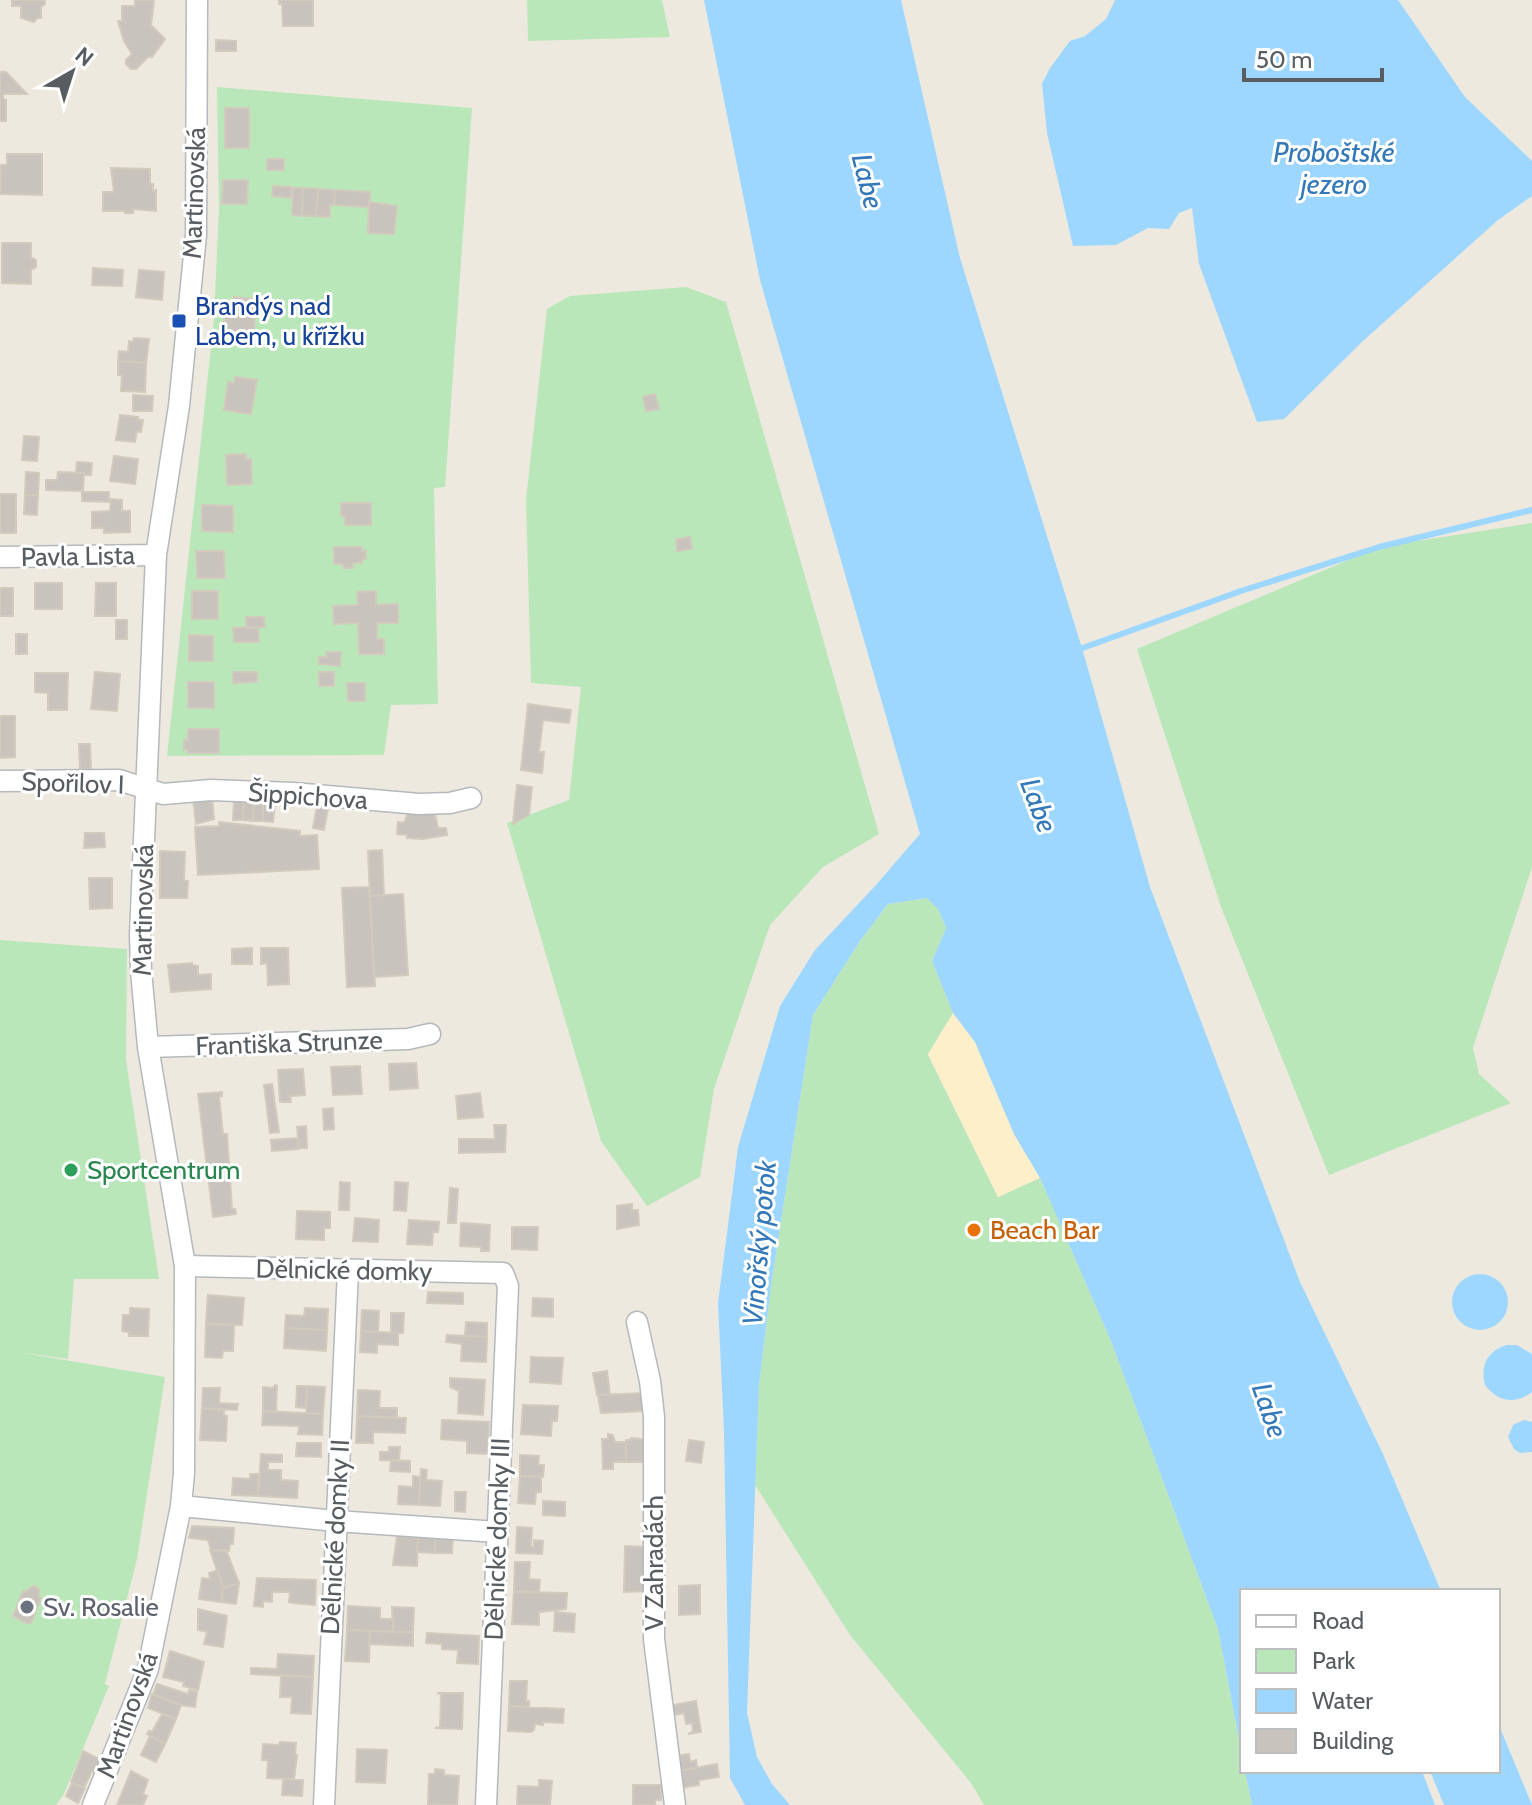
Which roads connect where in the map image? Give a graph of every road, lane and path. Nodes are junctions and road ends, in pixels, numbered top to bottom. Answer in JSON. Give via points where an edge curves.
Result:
{"nodes":[{"id":1,"x":197,"y":0,"type":"edge"},
{"id":2,"x":156,"y":555,"type":"junction"},
{"id":3,"x":0,"y":557,"type":"edge"},
{"id":4,"x":0,"y":781,"type":"edge"},
{"id":5,"x":145,"y":789,"type":"junction"},
{"id":6,"x":471,"y":798,"type":"dead end"},
{"id":7,"x":430,"y":1034,"type":"dead end"},
{"id":8,"x":148,"y":1047,"type":"junction"},
{"id":9,"x":185,"y":1266,"type":"junction"},
{"id":10,"x":348,"y":1270,"type":"junction"},
{"id":11,"x":503,"y":1273,"type":"joint"},
{"id":12,"x":637,"y":1322,"type":"dead end"},
{"id":13,"x":181,"y":1506,"type":"junction"},
{"id":14,"x":336,"y":1521,"type":"junction"},
{"id":15,"x":498,"y":1532,"type":"junction"},
{"id":16,"x":93,"y":1805,"type":"edge"},
{"id":17,"x":324,"y":1805,"type":"edge"},
{"id":18,"x":486,"y":1805,"type":"edge"},
{"id":19,"x":675,"y":1805,"type":"edge"}],
"edges":[{"from":1,"to":2,"type":"street","name":"Martinovská","via":[[196,235],[179,406]]},
{"from":2,"to":3,"type":"street","name":"Pavla Lista"},
{"from":2,"to":5,"type":"street","name":"Martinovská"},
{"from":4,"to":5,"type":"street","name":"Spořilov I","via":[[119,780]]},
{"from":5,"to":6,"type":"street","name":"Šippichova","via":[[163,794],[293,793],[419,804]]},
{"from":5,"to":8,"type":"street","name":"Martinovská","via":[[141,971]]},
{"from":7,"to":8,"type":"street","name":"Františka Strunze"},
{"from":8,"to":9,"type":"street","name":"Martinovská"},
{"from":9,"to":10,"type":"street","name":"Dělnické domky"},
{"from":9,"to":13,"type":"street","name":"Martinovská"},
{"from":10,"to":11,"type":"street","name":"Dělnické domky"},
{"from":10,"to":14,"type":"street","name":"Dělnické domky II"},
{"from":11,"to":15,"type":"street","name":"Dělnické domky III","via":[[508,1286]]},
{"from":12,"to":19,"type":"street","name":"V Zahradách","via":[[654,1417],[654,1639]]},
{"from":13,"to":14,"type":"street"},
{"from":13,"to":16,"type":"street","name":"Martinovská","via":[[148,1669]]},
{"from":14,"to":15,"type":"street"},
{"from":14,"to":17,"type":"street","name":"Dělnické domky II"},
{"from":15,"to":18,"type":"street","name":"Dělnické domky III"}]}
